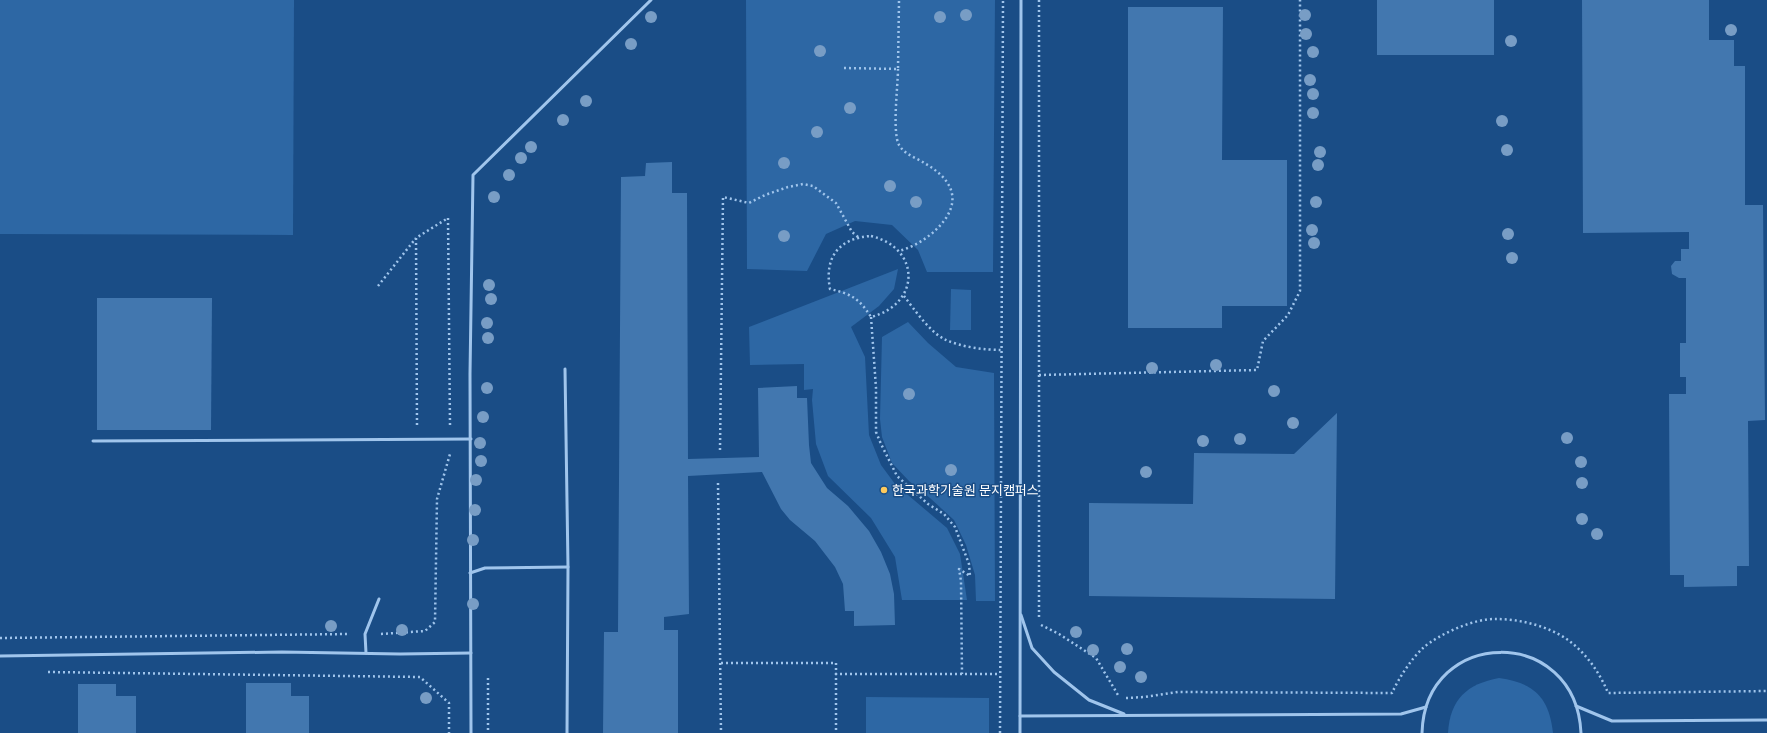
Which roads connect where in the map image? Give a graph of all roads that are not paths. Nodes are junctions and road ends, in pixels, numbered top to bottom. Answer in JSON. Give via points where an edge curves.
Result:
{"nodes":[{"id":1,"x":651,"y":0,"type":"edge"},
{"id":2,"x":1020,"y":0,"type":"edge"},
{"id":3,"x":565,"y":369,"type":"dead end"},
{"id":4,"x":471,"y":439,"type":"junction"},
{"id":5,"x":93,"y":440,"type":"dead end"},
{"id":6,"x":568,"y":567,"type":"junction"},
{"id":7,"x":470,"y":573,"type":"junction"},
{"id":8,"x":379,"y":599,"type":"dead end"},
{"id":9,"x":1020,"y":612,"type":"junction"},
{"id":10,"x":471,"y":653,"type":"junction"},
{"id":11,"x":366,"y":654,"type":"junction"},
{"id":12,"x":0,"y":656,"type":"edge"},
{"id":13,"x":1576,"y":706,"type":"junction"},
{"id":14,"x":1426,"y":707,"type":"junction"},
{"id":15,"x":1126,"y":715,"type":"junction"},
{"id":16,"x":1020,"y":716,"type":"junction"},
{"id":17,"x":1767,"y":720,"type":"edge"},
{"id":18,"x":471,"y":733,"type":"edge"},
{"id":19,"x":567,"y":733,"type":"edge"},
{"id":20,"x":1020,"y":733,"type":"edge"},
{"id":21,"x":1422,"y":733,"type":"edge"},
{"id":22,"x":1581,"y":733,"type":"edge"}],
"edges":[{"from":1,"to":4,"type":"lane","via":[[473,175]]},
{"from":2,"to":9,"type":"lane"},
{"from":3,"to":6,"type":"lane"},
{"from":4,"to":5,"type":"lane"},
{"from":4,"to":7,"type":"lane"},
{"from":6,"to":7,"type":"lane","via":[[485,568]]},
{"from":6,"to":19,"type":"lane"},
{"from":7,"to":10,"type":"lane"},
{"from":8,"to":11,"type":"lane","via":[[365,634]]},
{"from":9,"to":15,"type":"lane","via":[[1032,648],[1054,672],[1089,700]]},
{"from":9,"to":16,"type":"lane"},
{"from":10,"to":11,"type":"lane"},
{"from":10,"to":18,"type":"lane"},
{"from":11,"to":12,"type":"lane","via":[[282,652]]},
{"from":13,"to":14,"type":"lane","via":[[1560,677],[1547,666],[1533,658],[1501,651],[1468,659],[1454,667],[1435,687]]},
{"from":13,"to":17,"type":"lane","via":[[1612,721]]},
{"from":13,"to":22,"type":"lane"},
{"from":14,"to":15,"type":"lane","via":[[1401,714]]},
{"from":14,"to":21,"type":"lane"},
{"from":15,"to":16,"type":"lane"},
{"from":16,"to":20,"type":"lane"}]}
